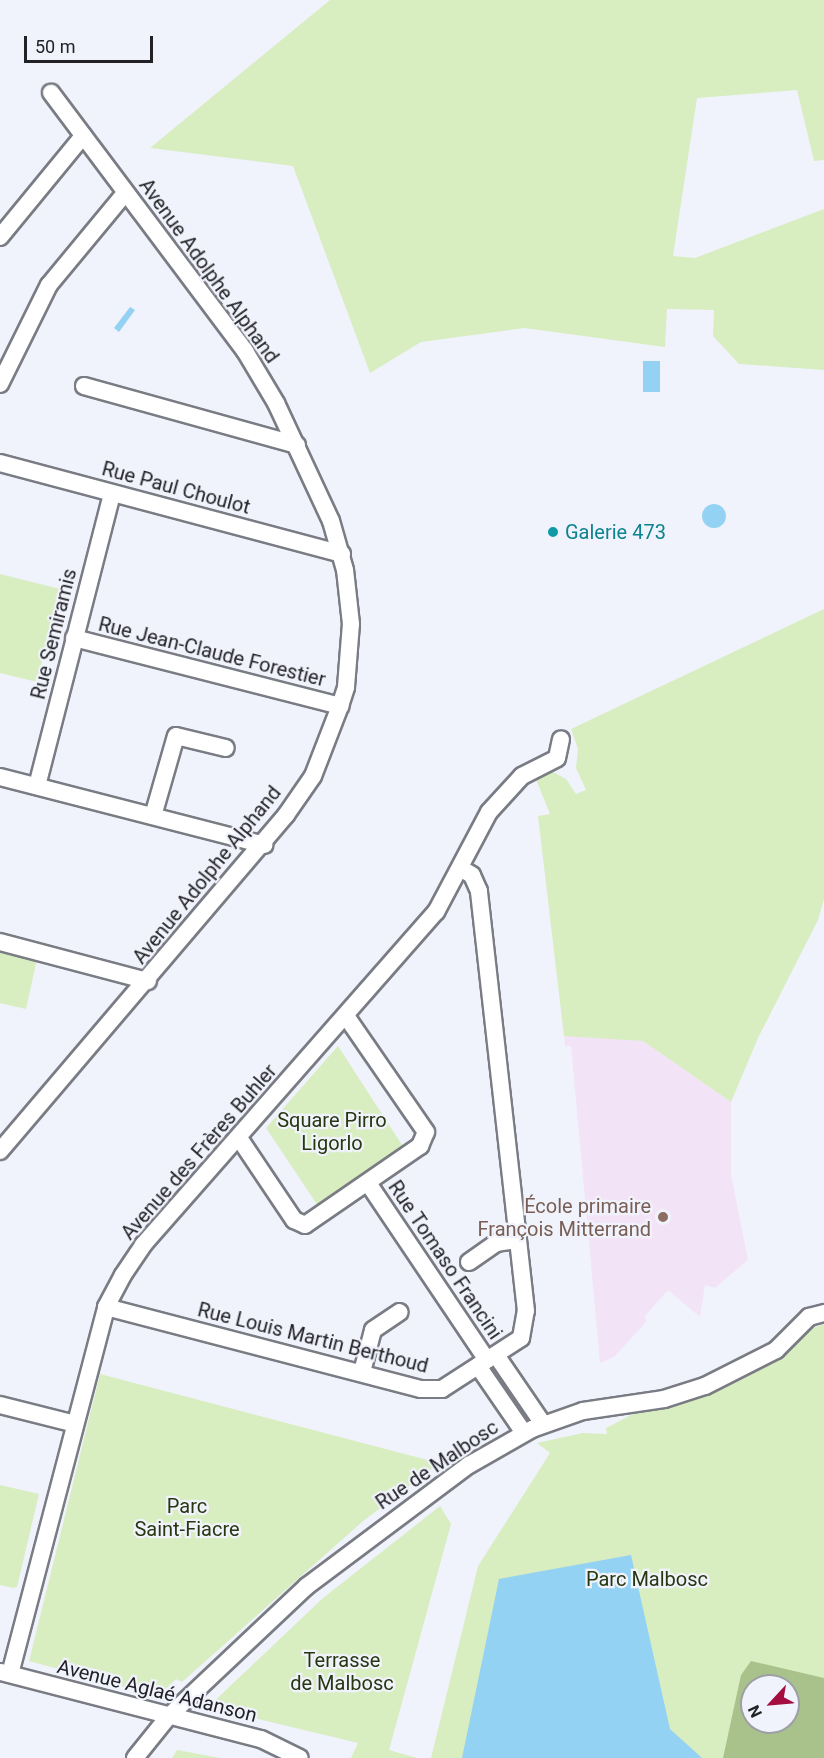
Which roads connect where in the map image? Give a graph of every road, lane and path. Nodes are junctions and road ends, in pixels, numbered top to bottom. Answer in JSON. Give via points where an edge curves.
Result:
{"nodes":[{"id":1,"x":51,"y":93,"type":"dead end"},
{"id":2,"x":83,"y":136,"type":"junction"},
{"id":3,"x":125,"y":193,"type":"junction"},
{"id":4,"x":0,"y":237,"type":"edge"},
{"id":5,"x":0,"y":384,"type":"edge"},
{"id":6,"x":84,"y":387,"type":"dead end"},
{"id":7,"x":297,"y":445,"type":"junction"},
{"id":8,"x":0,"y":463,"type":"edge"},
{"id":9,"x":112,"y":493,"type":"junction"},
{"id":10,"x":342,"y":554,"type":"junction"},
{"id":11,"x":74,"y":638,"type":"junction"},
{"id":12,"x":340,"y":706,"type":"junction"},
{"id":13,"x":561,"y":739,"type":"dead end"},
{"id":14,"x":226,"y":748,"type":"dead end"},
{"id":15,"x":0,"y":777,"type":"edge"},
{"id":16,"x":38,"y":786,"type":"junction"},
{"id":17,"x":153,"y":816,"type":"junction"},
{"id":18,"x":264,"y":845,"type":"junction"},
{"id":19,"x":460,"y":868,"type":"junction"},
{"id":20,"x":0,"y":942,"type":"edge"},
{"id":21,"x":148,"y":981,"type":"junction"},
{"id":22,"x":346,"y":1016,"type":"junction"},
{"id":23,"x":239,"y":1138,"type":"junction"},
{"id":24,"x":0,"y":1151,"type":"edge"},
{"id":25,"x":368,"y":1183,"type":"junction"},
{"id":26,"x":518,"y":1240,"type":"junction"},
{"id":27,"x":469,"y":1262,"type":"dead end"},
{"id":28,"x":106,"y":1307,"type":"junction"},
{"id":29,"x":400,"y":1312,"type":"dead end"},
{"id":30,"x":824,"y":1313,"type":"edge"},
{"id":31,"x":487,"y":1360,"type":"junction"},
{"id":32,"x":362,"y":1372,"type":"junction"},
{"id":33,"x":0,"y":1405,"type":"edge"},
{"id":34,"x":75,"y":1424,"type":"junction"},
{"id":35,"x":543,"y":1424,"type":"junction"},
{"id":36,"x":524,"y":1433,"type":"junction"},
{"id":37,"x":5,"y":1673,"type":"edge"},
{"id":38,"x":168,"y":1717,"type":"junction"},
{"id":39,"x":135,"y":1758,"type":"edge"},
{"id":40,"x":300,"y":1758,"type":"edge"}],
"edges":[{"from":1,"to":2,"type":"street","name":"Avenue Adolphe Alphand"},
{"from":2,"to":3,"type":"street","name":"Avenue Adolphe Alphand"},
{"from":2,"to":4,"type":"street"},
{"from":3,"to":5,"type":"street","via":[[49,285]]},
{"from":3,"to":7,"type":"street","name":"Avenue Adolphe Alphand","via":[[245,351]]},
{"from":6,"to":7,"type":"street"},
{"from":7,"to":10,"type":"street","name":"Avenue Adolphe Alphand"},
{"from":8,"to":9,"type":"street","name":"Rue Paul Choulot"},
{"from":9,"to":10,"type":"street","name":"Rue Paul Choulot"},
{"from":9,"to":11,"type":"street","name":"Rue Semiramis"},
{"from":10,"to":12,"type":"street","name":"Avenue Adolphe Alphand","via":[[351,624],[346,687]]},
{"from":11,"to":12,"type":"street","name":"Rue Jean-Claude Forestier"},
{"from":11,"to":16,"type":"street","name":"Rue Semiramis"},
{"from":12,"to":18,"type":"street","name":"Avenue Adolphe Alphand","via":[[313,776]]},
{"from":13,"to":19,"type":"street","name":"Avenue des Frères Buhler","via":[[557,758],[522,776],[489,812]]},
{"from":14,"to":17,"type":"street","via":[[176,736]]},
{"from":15,"to":16,"type":"street"},
{"from":16,"to":17,"type":"street"},
{"from":17,"to":18,"type":"street"},
{"from":18,"to":21,"type":"street","name":"Avenue Adolphe Alphand"},
{"from":19,"to":22,"type":"street","name":"Avenue des Frères Buhler","via":[[436,912]]},
{"from":19,"to":26,"type":"street","name":"Rue Louis Martin Berthoud","via":[[472,875],[479,891]]},
{"from":20,"to":21,"type":"street"},
{"from":21,"to":24,"type":"street","name":"Avenue Adolphe Alphand"},
{"from":22,"to":23,"type":"street","name":"Avenue des Frères Buhler"},
{"from":22,"to":25,"type":"street","via":[[426,1132],[420,1146]]},
{"from":23,"to":25,"type":"street","via":[[294,1220],[305,1225]]},
{"from":23,"to":28,"type":"street","name":"Avenue des Frères Buhler","via":[[143,1245]]},
{"from":25,"to":31,"type":"street","name":"Rue Tomaso Francini"},
{"from":26,"to":27,"type":"street","via":[[496,1243]]},
{"from":26,"to":31,"type":"street","name":"Rue Louis Martin Berthoud","via":[[526,1320],[520,1338]]},
{"from":28,"to":32,"type":"street","name":"Rue Louis Martin Berthoud"},
{"from":28,"to":34,"type":"street","name":"Avenue des Frères Buhler"},
{"from":29,"to":32,"type":"street","via":[[373,1330]]},
{"from":30,"to":35,"type":"street","name":"Rue de Malbosc","via":[[809,1317],[776,1350],[724,1378],[670,1398],[583,1411]]},
{"from":31,"to":32,"type":"street","name":"Rue Louis Martin Berthoud","via":[[442,1389],[421,1389]]},
{"from":31,"to":35,"type":"street","name":"Rue Tomaso Francini"},
{"from":31,"to":36,"type":"street","name":"Rue Tomaso Francini"},
{"from":33,"to":34,"type":"street"},
{"from":34,"to":37,"type":"street","name":"Avenue des Frères Buhler"},
{"from":35,"to":36,"type":"street","name":"Rue de Malbosc"},
{"from":36,"to":38,"type":"street","name":"Rue de Malbosc","via":[[434,1487],[307,1586]]},
{"from":37,"to":38,"type":"street","name":"Avenue Aglaé Adanson"},
{"from":38,"to":39,"type":"street","name":"Rue de Malbosc"},
{"from":38,"to":40,"type":"street","name":"Avenue Aglaé Adanson","via":[[261,1739]]}]}
